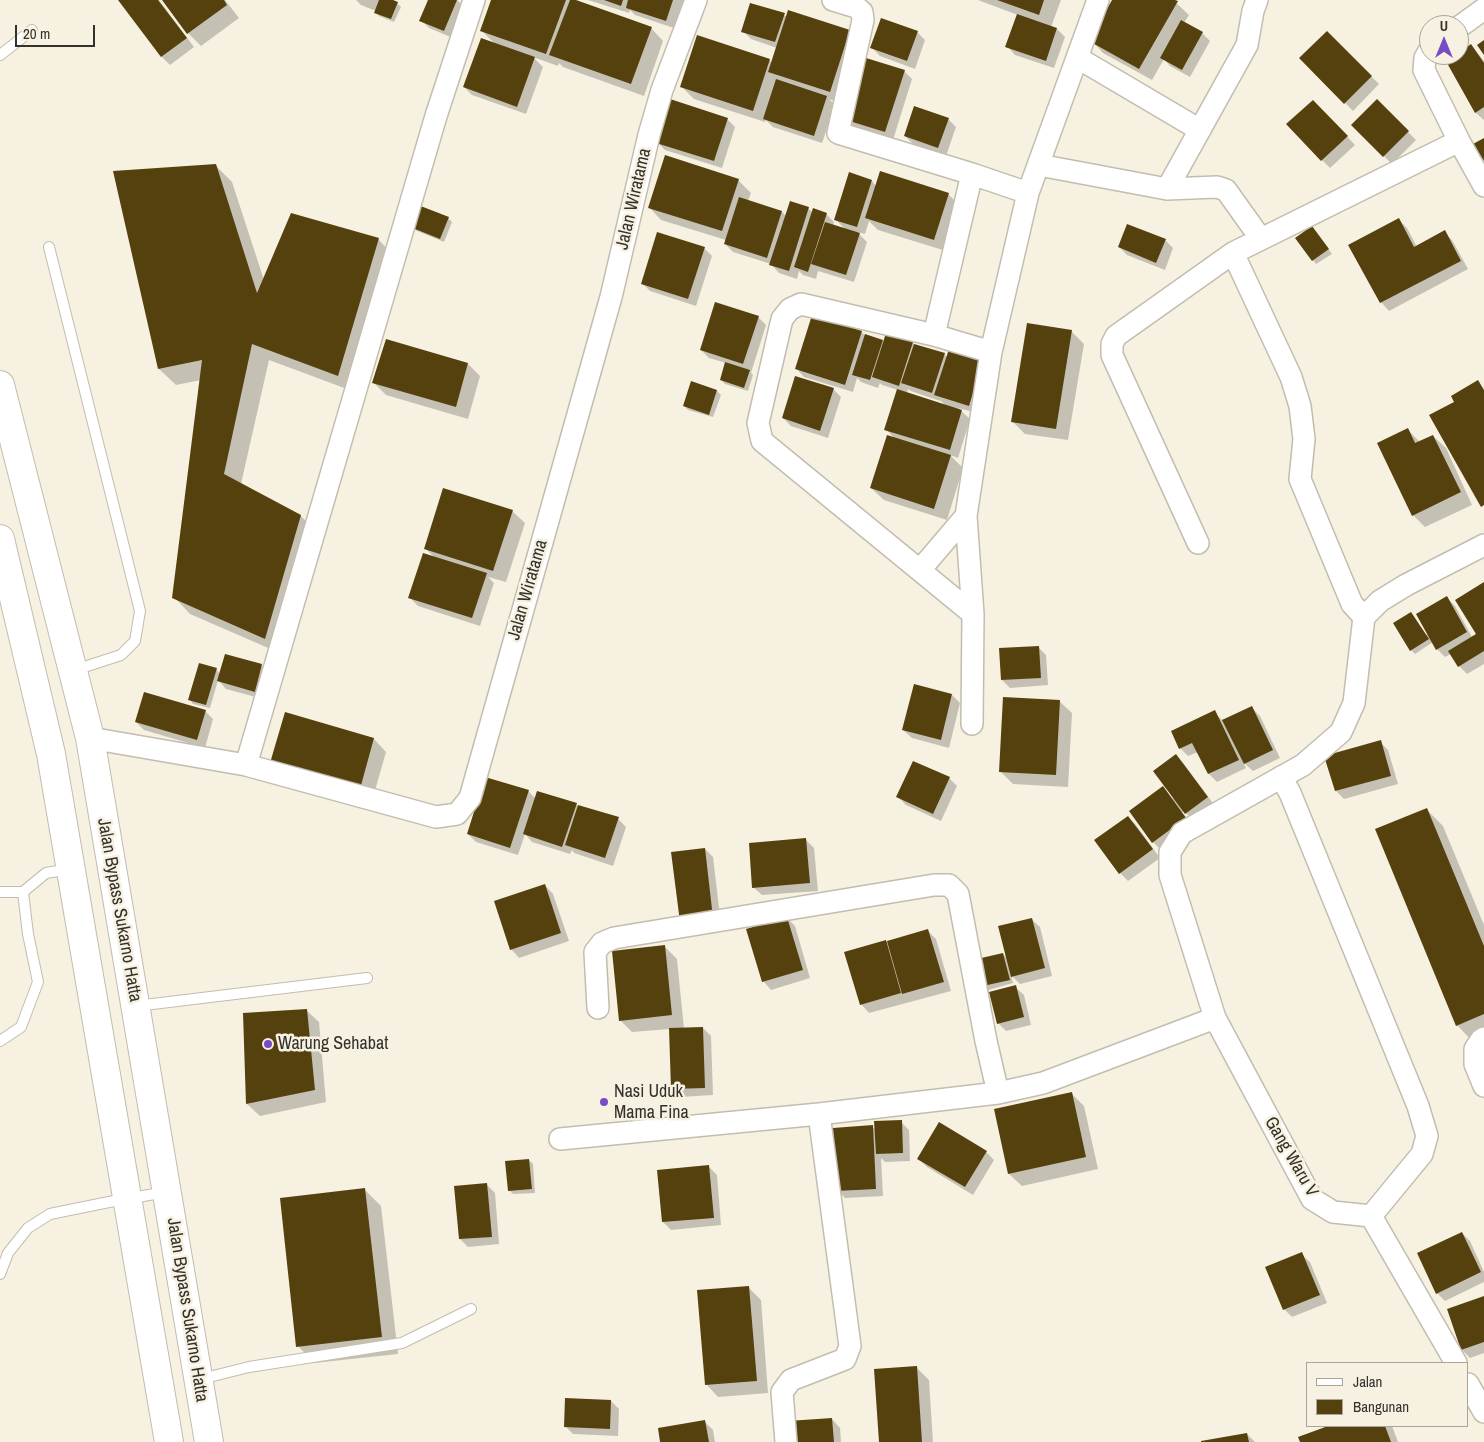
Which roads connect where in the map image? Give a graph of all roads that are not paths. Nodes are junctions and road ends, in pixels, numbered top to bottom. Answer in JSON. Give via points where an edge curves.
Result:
{"nodes":[{"id":1,"x":474,"y":0,"type":"edge"},
{"id":2,"x":696,"y":0,"type":"edge"},
{"id":3,"x":833,"y":0,"type":"edge"},
{"id":4,"x":1098,"y":0,"type":"edge"},
{"id":5,"x":1257,"y":0,"type":"edge"},
{"id":6,"x":1484,"y":9,"type":"edge"},
{"id":7,"x":1469,"y":20,"type":"edge"},
{"id":8,"x":32,"y":30,"type":"dead end"},
{"id":9,"x":0,"y":55,"type":"edge"},
{"id":10,"x":1078,"y":58,"type":"junction"},
{"id":11,"x":1424,"y":65,"type":"edge"},
{"id":12,"x":1200,"y":130,"type":"junction"},
{"id":13,"x":1459,"y":141,"type":"junction"},
{"id":14,"x":1039,"y":165,"type":"junction"},
{"id":15,"x":972,"y":174,"type":"junction"},
{"id":16,"x":1484,"y":186,"type":"edge"},
{"id":17,"x":1167,"y":189,"type":"junction"},
{"id":18,"x":1028,"y":193,"type":"junction"},
{"id":19,"x":1261,"y":239,"type":"junction"},
{"id":20,"x":49,"y":247,"type":"dead end"},
{"id":21,"x":1233,"y":253,"type":"junction"},
{"id":22,"x":934,"y":335,"type":"junction"},
{"id":23,"x":991,"y":352,"type":"junction"},
{"id":24,"x":0,"y":385,"type":"edge"},
{"id":25,"x":966,"y":516,"type":"junction"},
{"id":26,"x":0,"y":539,"type":"edge"},
{"id":27,"x":1198,"y":543,"type":"dead end"},
{"id":28,"x":1484,"y":545,"type":"edge"},
{"id":29,"x":920,"y":570,"type":"junction"},
{"id":30,"x":973,"y":614,"type":"junction"},
{"id":31,"x":1364,"y":617,"type":"junction"},
{"id":32,"x":72,"y":671,"type":"junction"},
{"id":33,"x":972,"y":724,"type":"dead end"},
{"id":34,"x":90,"y":738,"type":"junction"},
{"id":35,"x":246,"y":765,"type":"junction"},
{"id":36,"x":1281,"y":777,"type":"junction"},
{"id":37,"x":71,"y":869,"type":"junction"},
{"id":38,"x":0,"y":892,"type":"edge"},
{"id":39,"x":23,"y":892,"type":"junction"},
{"id":40,"x":367,"y":978,"type":"dead end"},
{"id":41,"x":135,"y":1006,"type":"junction"},
{"id":42,"x":598,"y":1008,"type":"dead end"},
{"id":43,"x":1215,"y":1018,"type":"junction"},
{"id":44,"x":1484,"y":1038,"type":"edge"},
{"id":45,"x":0,"y":1041,"type":"edge"},
{"id":46,"x":1484,"y":1086,"type":"edge"},
{"id":47,"x":998,"y":1093,"type":"junction"},
{"id":48,"x":152,"y":1104,"type":"junction"},
{"id":49,"x":113,"y":1112,"type":"junction"},
{"id":50,"x":819,"y":1114,"type":"junction"},
{"id":51,"x":560,"y":1139,"type":"dead end"},
{"id":52,"x":167,"y":1192,"type":"junction"},
{"id":53,"x":128,"y":1200,"type":"junction"},
{"id":54,"x":1371,"y":1216,"type":"junction"},
{"id":55,"x":0,"y":1274,"type":"edge"},
{"id":56,"x":471,"y":1309,"type":"dead end"},
{"id":57,"x":1455,"y":1362,"type":"edge"},
{"id":58,"x":198,"y":1380,"type":"junction"},
{"id":59,"x":1469,"y":1386,"type":"edge"},
{"id":60,"x":1484,"y":1412,"type":"edge"},
{"id":61,"x":169,"y":1442,"type":"edge"},
{"id":62,"x":209,"y":1442,"type":"edge"},
{"id":63,"x":786,"y":1442,"type":"edge"}],
"edges":[{"from":1,"to":35,"type":"street","via":[[436,116]]},
{"from":2,"to":35,"type":"street","name":"Jalan Wiratama","via":[[659,99],[611,297],[470,798],[457,814],[436,817]]},
{"from":3,"to":15,"type":"street","via":[[856,7],[862,12],[863,20],[838,133]]},
{"from":4,"to":10,"type":"street"},
{"from":5,"to":12,"type":"street","via":[[1247,45]]},
{"from":6,"to":7,"type":"street"},
{"from":8,"to":9,"type":"lane"},
{"from":10,"to":12,"type":"street"},
{"from":10,"to":14,"type":"street"},
{"from":11,"to":13,"type":"street"},
{"from":12,"to":17,"type":"street"},
{"from":13,"to":16,"type":"street"},
{"from":13,"to":19,"type":"street"},
{"from":14,"to":17,"type":"street"},
{"from":14,"to":18,"type":"street"},
{"from":15,"to":18,"type":"street"},
{"from":15,"to":22,"type":"street"},
{"from":17,"to":19,"type":"street","via":[[1217,187],[1226,190]]},
{"from":18,"to":23,"type":"street"},
{"from":19,"to":21,"type":"street"},
{"from":20,"to":32,"type":"lane","via":[[140,611],[135,641],[121,656]]},
{"from":21,"to":27,"type":"street","via":[[1116,336],[1112,344],[1112,355]]},
{"from":21,"to":31,"type":"street","via":[[1291,377],[1300,406],[1304,439],[1300,479],[1352,604]]},
{"from":22,"to":23,"type":"street"},
{"from":22,"to":29,"type":"street","via":[[801,304],[790,309],[782,319],[758,422],[762,441]]},
{"from":23,"to":25,"type":"street"},
{"from":24,"to":32,"type":"highway","name":"Jalan Bypass Sukarno Hatta"},
{"from":25,"to":29,"type":"street"},
{"from":25,"to":30,"type":"street"},
{"from":26,"to":37,"type":"highway","via":[[51,754]]},
{"from":28,"to":31,"type":"street","via":[[1406,585],[1380,601]]},
{"from":29,"to":30,"type":"street"},
{"from":30,"to":33,"type":"street"},
{"from":31,"to":36,"type":"street","name":"Gang Waru V","via":[[1354,703],[1341,732],[1303,765]]},
{"from":32,"to":34,"type":"highway","name":"Jalan Bypass Sukarno Hatta"},
{"from":34,"to":35,"type":"street","name":"Jalan Wiratama"},
{"from":34,"to":41,"type":"highway","name":"Jalan Bypass Sukarno Hatta"},
{"from":36,"to":43,"type":"street","name":"Gang Waru V","via":[[1182,832],[1170,852],[1170,875]]},
{"from":36,"to":54,"type":"street","via":[[1414,1097],[1427,1136],[1422,1154]]},
{"from":37,"to":39,"type":"lane","via":[[46,873]]},
{"from":37,"to":49,"type":"highway"},
{"from":38,"to":39,"type":"lane"},
{"from":39,"to":45,"type":"lane","via":[[38,982],[21,1027]]},
{"from":40,"to":41,"type":"lane"},
{"from":41,"to":48,"type":"highway","name":"Jalan Bypass Sukarno Hatta"},
{"from":42,"to":47,"type":"street","via":[[595,952],[602,942],[949,885],[958,894]]},
{"from":43,"to":47,"type":"street","via":[[1042,1083]]},
{"from":43,"to":54,"type":"street","name":"Gang Waru V","via":[[1312,1200],[1333,1212]]},
{"from":44,"to":46,"type":"street","via":[[1475,1049],[1475,1064]]},
{"from":47,"to":50,"type":"street"},
{"from":48,"to":49,"type":"highway"},
{"from":48,"to":52,"type":"highway","name":"Jalan Bypass Sukarno Hatta"},
{"from":49,"to":53,"type":"highway"},
{"from":50,"to":51,"type":"street"},
{"from":50,"to":63,"type":"street","via":[[850,1346],[845,1359],[791,1380],[782,1392]]},
{"from":52,"to":53,"type":"lane"},
{"from":52,"to":58,"type":"highway","name":"Jalan Bypass Sukarno Hatta"},
{"from":53,"to":55,"type":"lane","via":[[50,1214],[28,1228],[8,1253]]},
{"from":53,"to":61,"type":"highway"},
{"from":54,"to":57,"type":"street"},
{"from":56,"to":58,"type":"lane","via":[[402,1343],[249,1367]]},
{"from":58,"to":62,"type":"highway","name":"Jalan Bypass Sukarno Hatta"},
{"from":59,"to":60,"type":"street"}]}
